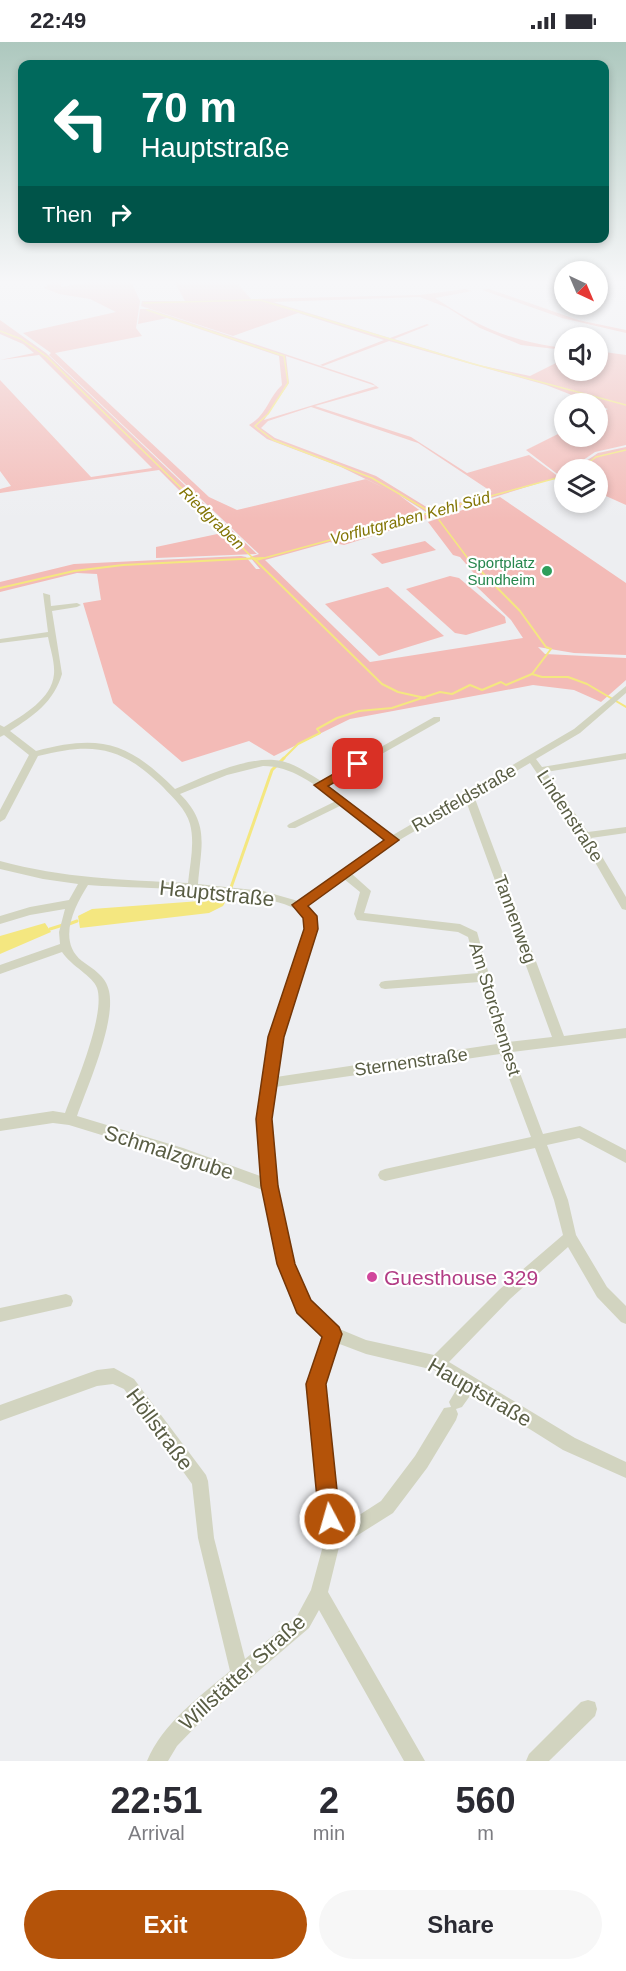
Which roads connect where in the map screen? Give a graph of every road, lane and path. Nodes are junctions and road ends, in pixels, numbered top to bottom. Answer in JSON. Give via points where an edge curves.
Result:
{"nodes":[{"id":1,"x":46,"y":595,"type":"dead end"},
{"id":2,"x":77,"y":605,"type":"dead end"},
{"id":3,"x":48,"y":609,"type":"junction"},
{"id":4,"x":50,"y":634,"type":"junction"},
{"id":5,"x":0,"y":641,"type":"edge"},
{"id":6,"x":626,"y":689,"type":"edge"},
{"id":7,"x":437,"y":719,"type":"dead end"},
{"id":8,"x":1,"y":731,"type":"edge"},
{"id":9,"x":34,"y":754,"type":"junction"},
{"id":10,"x":626,"y":756,"type":"edge"},
{"id":11,"x":531,"y":759,"type":"junction"},
{"id":12,"x":541,"y":770,"type":"junction"},
{"id":13,"x":320,"y":785,"type":"junction"},
{"id":14,"x":174,"y":793,"type":"junction"},
{"id":15,"x":470,"y":795,"type":"junction"},
{"id":16,"x":341,"y":802,"type":"junction"},
{"id":17,"x":0,"y":819,"type":"edge"},
{"id":18,"x":292,"y":826,"type":"dead end"},
{"id":19,"x":626,"y":830,"type":"edge"},
{"id":20,"x":585,"y":836,"type":"junction"},
{"id":21,"x":393,"y":840,"type":"junction"},
{"id":22,"x":0,"y":865,"type":"edge"},
{"id":23,"x":345,"y":874,"type":"junction"},
{"id":24,"x":85,"y":882,"type":"junction"},
{"id":25,"x":193,"y":888,"type":"junction"},
{"id":26,"x":70,"y":903,"type":"junction"},
{"id":27,"x":299,"y":905,"type":"junction"},
{"id":28,"x":626,"y":906,"type":"edge"},
{"id":29,"x":0,"y":920,"type":"edge"},
{"id":30,"x":66,"y":946,"type":"junction"},
{"id":31,"x":0,"y":970,"type":"edge"},
{"id":32,"x":484,"y":977,"type":"junction"},
{"id":33,"x":385,"y":985,"type":"dead end"},
{"id":34,"x":626,"y":1033,"type":"edge"},
{"id":35,"x":560,"y":1042,"type":"junction"},
{"id":36,"x":504,"y":1048,"type":"junction"},
{"id":37,"x":268,"y":1083,"type":"junction"},
{"id":38,"x":69,"y":1119,"type":"junction"},
{"id":39,"x":0,"y":1125,"type":"edge"},
{"id":40,"x":540,"y":1140,"type":"junction"},
{"id":41,"x":626,"y":1157,"type":"edge"},
{"id":42,"x":385,"y":1175,"type":"dead end"},
{"id":43,"x":269,"y":1186,"type":"junction"},
{"id":44,"x":570,"y":1238,"type":"junction"},
{"id":45,"x":66,"y":1301,"type":"dead end"},
{"id":46,"x":0,"y":1315,"type":"edge"},
{"id":47,"x":626,"y":1317,"type":"edge"},
{"id":48,"x":332,"y":1334,"type":"junction"},
{"id":49,"x":437,"y":1363,"type":"junction"},
{"id":50,"x":470,"y":1382,"type":"junction"},
{"id":51,"x":0,"y":1413,"type":"edge"},
{"id":52,"x":626,"y":1470,"type":"edge"},
{"id":53,"x":332,"y":1542,"type":"junction"},
{"id":54,"x":319,"y":1593,"type":"junction"},
{"id":55,"x":240,"y":1674,"type":"junction"},
{"id":56,"x":588,"y":1709,"type":"dead end"},
{"id":57,"x":157,"y":1761,"type":"edge"},
{"id":58,"x":415,"y":1761,"type":"edge"},
{"id":59,"x":536,"y":1761,"type":"edge"}],
"edges":[{"from":1,"to":3,"type":"street"},
{"from":2,"to":3,"type":"street"},
{"from":3,"to":4,"type":"street"},
{"from":4,"to":5,"type":"street"},
{"from":4,"to":8,"type":"street","via":[[58,674],[56,686],[45,702]]},
{"from":6,"to":11,"type":"street","name":"Rustfeldstraße","via":[[577,731]]},
{"from":7,"to":13,"type":"street"},
{"from":8,"to":9,"type":"street"},
{"from":9,"to":14,"type":"street","via":[[64,747],[113,747],[145,765]]},
{"from":9,"to":17,"type":"street"},
{"from":10,"to":12,"type":"street"},
{"from":11,"to":12,"type":"street","name":"Lindenstraße"},
{"from":11,"to":15,"type":"street","name":"Rustfeldstraße"},
{"from":12,"to":20,"type":"street","name":"Lindenstraße"},
{"from":13,"to":14,"type":"street","via":[[285,764],[273,762],[217,776]]},
{"from":13,"to":16,"type":"street"},
{"from":14,"to":25,"type":"street","via":[[193,816],[196,829]]},
{"from":15,"to":21,"type":"street","name":"Rustfeldstraße"},
{"from":15,"to":35,"type":"street","name":"Tannenweg"},
{"from":16,"to":18,"type":"street"},
{"from":16,"to":21,"type":"street"},
{"from":19,"to":20,"type":"street"},
{"from":20,"to":28,"type":"street","name":"Lindenstraße"},
{"from":21,"to":23,"type":"street","name":"Rustfeldstraße"},
{"from":22,"to":24,"type":"street","name":"Hauptstraße"},
{"from":23,"to":27,"type":"street","name":"Rustfeldstraße"},
{"from":23,"to":32,"type":"street","name":"Am Storchennest","via":[[366,891],[361,917],[469,931]]},
{"from":24,"to":25,"type":"street","name":"Hauptstraße"},
{"from":24,"to":26,"type":"street"},
{"from":25,"to":27,"type":"street","name":"Hauptstraße"},
{"from":26,"to":29,"type":"street"},
{"from":26,"to":30,"type":"street","via":[[64,933]]},
{"from":27,"to":37,"type":"street","name":"Hauptstraße","via":[[310,916],[311,929],[276,1037]]},
{"from":30,"to":31,"type":"street"},
{"from":30,"to":38,"type":"street","via":[[76,962],[99,980],[104,994],[97,1042]]},
{"from":32,"to":33,"type":"street"},
{"from":32,"to":36,"type":"street","name":"Am Storchennest"},
{"from":34,"to":35,"type":"street","name":"Sternenstraße"},
{"from":35,"to":36,"type":"street","name":"Sternenstraße"},
{"from":36,"to":37,"type":"street","name":"Sternenstraße"},
{"from":36,"to":40,"type":"street","name":"Am Storchennest"},
{"from":37,"to":43,"type":"street","name":"Hauptstraße","via":[[264,1119]]},
{"from":38,"to":39,"type":"street","name":"Schmalzgrube","via":[[53,1117]]},
{"from":38,"to":43,"type":"street","name":"Schmalzgrube","via":[[183,1154]]},
{"from":40,"to":41,"type":"street","via":[[580,1132]]},
{"from":40,"to":42,"type":"street"},
{"from":40,"to":44,"type":"street","name":"Am Storchennest"},
{"from":43,"to":48,"type":"street","name":"Hauptstraße","via":[[286,1264],[296,1289],[304,1306]]},
{"from":44,"to":47,"type":"street","name":"Am Storchennest","via":[[602,1292]]},
{"from":44,"to":49,"type":"street","via":[[505,1294]]},
{"from":45,"to":46,"type":"street"},
{"from":48,"to":49,"type":"street","name":"Hauptstraße","via":[[366,1347]]},
{"from":48,"to":53,"type":"street","name":"Willstätter Straße","via":[[316,1384]]},
{"from":49,"to":50,"type":"street","name":"Hauptstraße"},
{"from":50,"to":52,"type":"street","name":"Hauptstraße","via":[[569,1444]]},
{"from":50,"to":53,"type":"street","via":[[421,1462],[387,1507]]},
{"from":51,"to":55,"type":"street","name":"Höllstraße","via":[[97,1378],[114,1376],[129,1384],[200,1481],[206,1538]]},
{"from":53,"to":54,"type":"street","name":"Willstätter Straße"},
{"from":54,"to":55,"type":"street","name":"Willstätter Straße","via":[[303,1622]]},
{"from":54,"to":58,"type":"street"},
{"from":55,"to":57,"type":"street","name":"Willstätter Straße","via":[[185,1723]]},
{"from":56,"to":59,"type":"street"}]}
